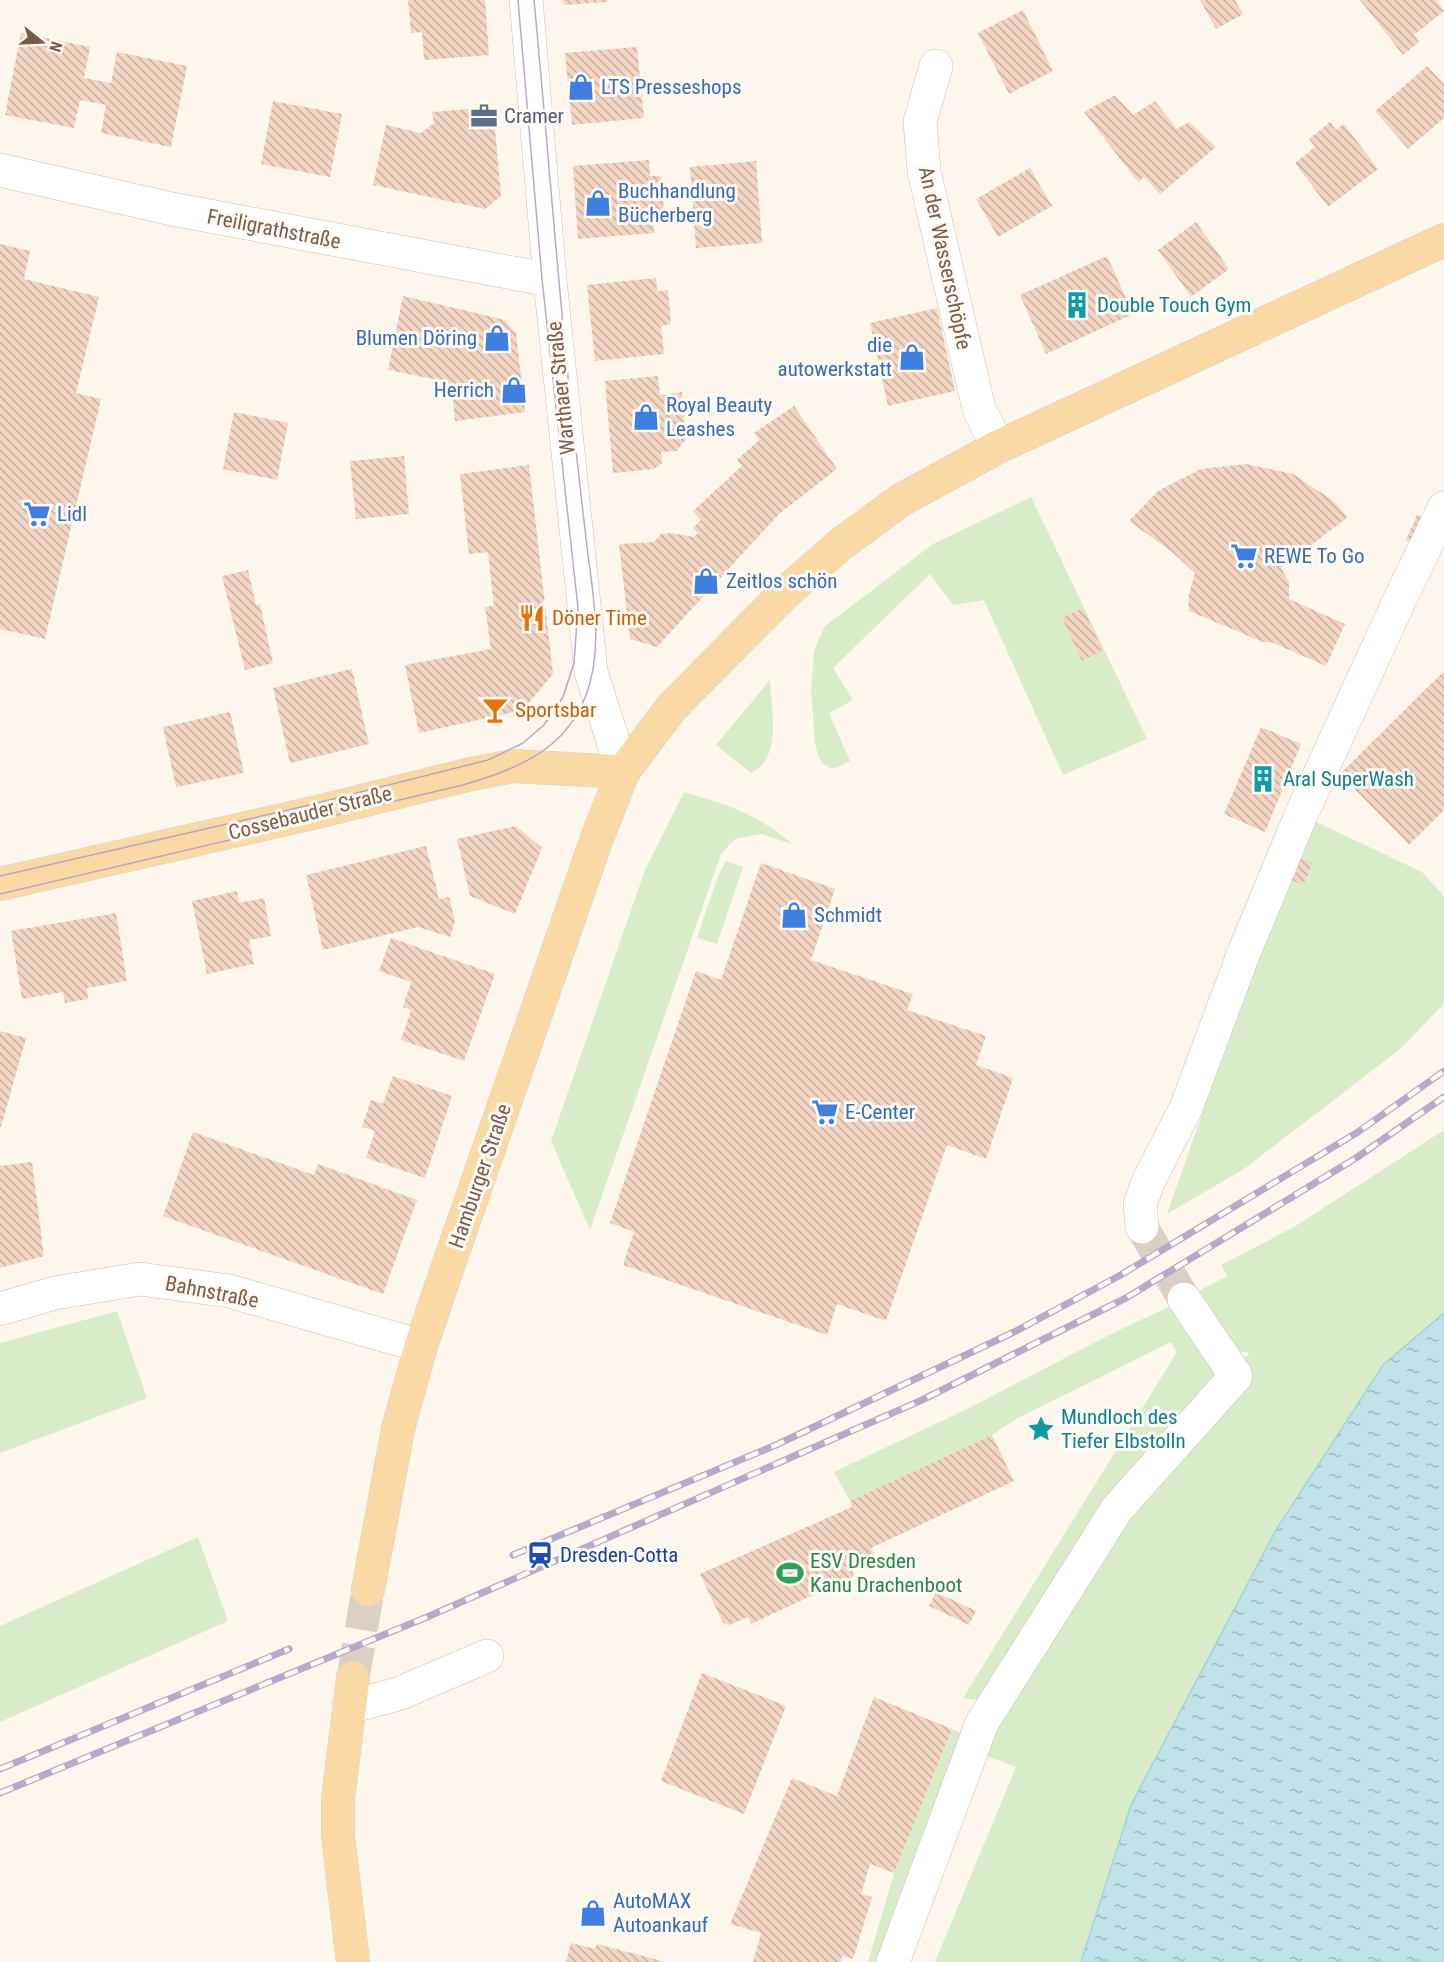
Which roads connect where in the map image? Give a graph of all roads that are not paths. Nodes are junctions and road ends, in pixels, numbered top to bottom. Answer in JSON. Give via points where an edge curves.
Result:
{"nodes":[{"id":1,"x":526,"y":0,"type":"edge"},
{"id":2,"x":936,"y":66,"type":"dead end"},
{"id":3,"x":0,"y":170,"type":"edge"},
{"id":4,"x":1444,"y":240,"type":"edge"},
{"id":5,"x":550,"y":280,"type":"junction"},
{"id":6,"x":998,"y":447,"type":"junction"},
{"id":7,"x":1444,"y":508,"type":"edge"},
{"id":8,"x":623,"y":772,"type":"junction"},
{"id":9,"x":0,"y":885,"type":"edge"},
{"id":10,"x":1142,"y":1227,"type":"tunnel mouth"},
{"id":11,"x":1184,"y":1299,"type":"tunnel mouth"},
{"id":12,"x":0,"y":1309,"type":"edge"},
{"id":13,"x":421,"y":1346,"type":"junction"},
{"id":14,"x":368,"y":1590,"type":"tunnel mouth"},
{"id":15,"x":487,"y":1656,"type":"dead end"},
{"id":16,"x":351,"y":1693,"type":"joint"},
{"id":17,"x":353,"y":1962,"type":"edge"},
{"id":18,"x":893,"y":1962,"type":"edge"}],
"edges":[{"from":1,"to":5,"type":"street","name":"Warthaer Straße"},
{"from":2,"to":6,"type":"street","name":"An der Wasserschöpfe","via":[[920,122],[924,171],[979,409]]},
{"from":3,"to":5,"type":"street","name":"Freiligrathstraße","via":[[172,209]]},
{"from":4,"to":6,"type":"main road","name":"Hamburger Straße"},
{"from":5,"to":8,"type":"street","name":"Warthaer Straße","via":[[591,672]]},
{"from":6,"to":8,"type":"main road","name":"Hamburger Straße","via":[[901,500],[841,544],[785,593],[672,707]]},
{"from":7,"to":10,"type":"street","via":[[1301,815],[1186,1108],[1149,1180],[1140,1204]]},
{"from":8,"to":9,"type":"main road","name":"Cossebauder Straße","via":[[513,766],[467,774]]},
{"from":8,"to":13,"type":"main road","name":"Hamburger Straße","via":[[591,853]]},
{"from":11,"to":18,"type":"street","via":[[1236,1376],[1118,1509],[982,1723]]},
{"from":12,"to":13,"type":"street","name":"Bahnstraße","via":[[55,1293],[140,1279],[229,1291]]},
{"from":13,"to":14,"type":"main road","name":"Hamburger Straße","via":[[398,1430]]},
{"from":15,"to":16,"type":"street","via":[[398,1694]]},
{"from":16,"to":17,"type":"main road","via":[[338,1799],[338,1836]]}]}
